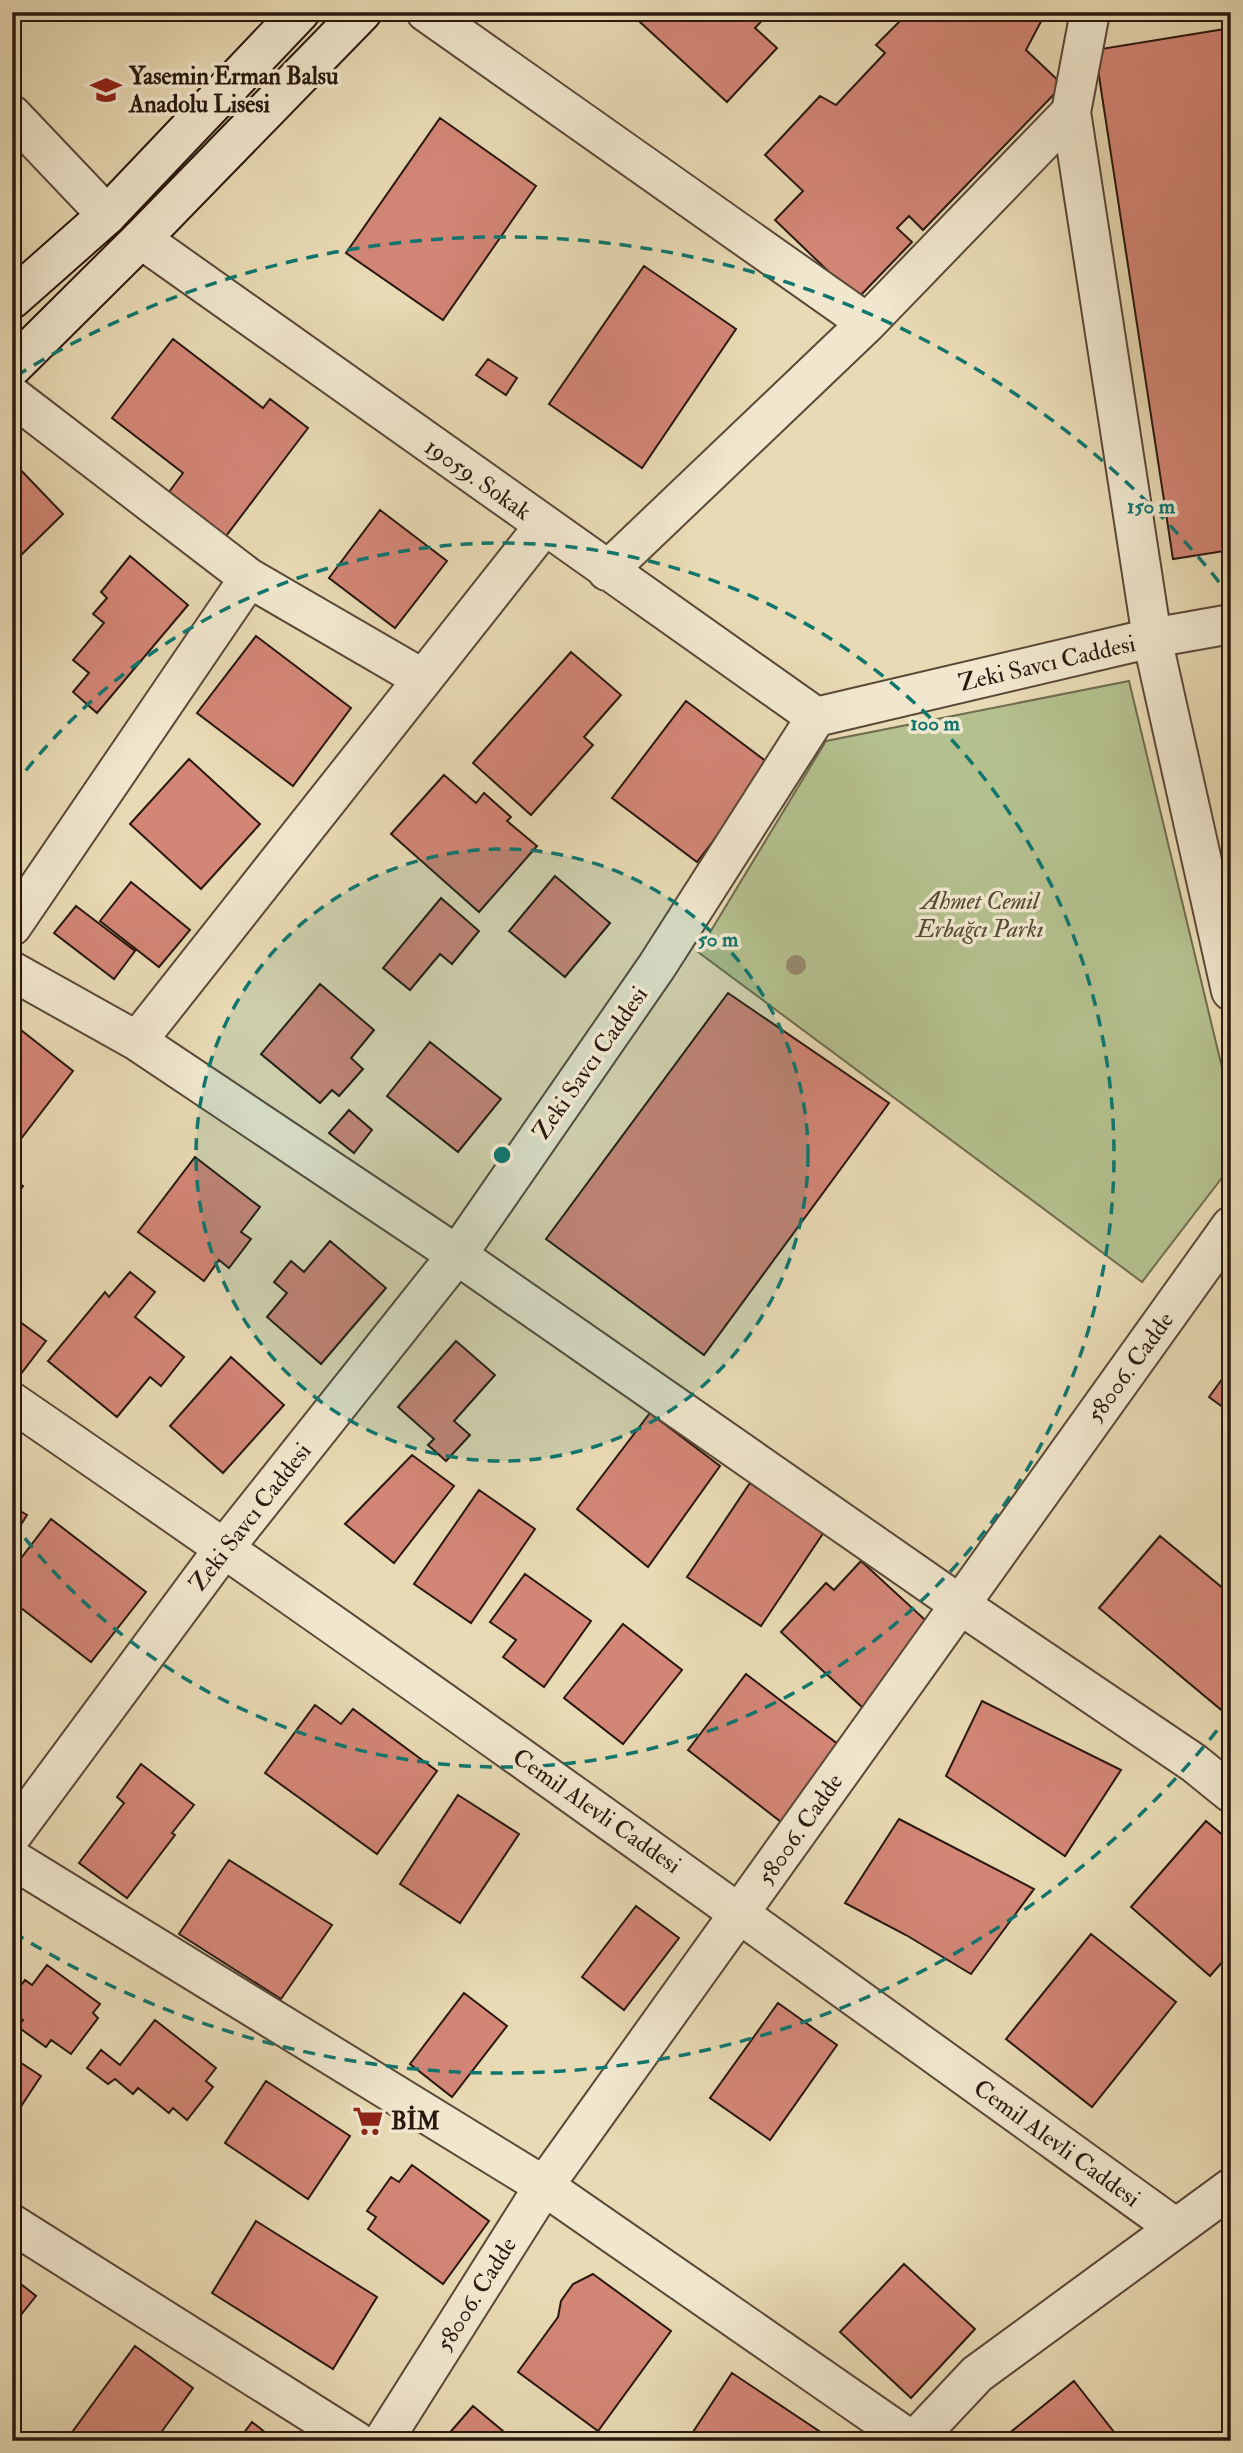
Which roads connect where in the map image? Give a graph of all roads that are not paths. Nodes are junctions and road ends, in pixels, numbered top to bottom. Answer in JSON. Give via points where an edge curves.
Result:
{"nodes":[{"id":1,"x":300,"y":12,"type":"edge"},
{"id":2,"x":362,"y":12,"type":"edge"},
{"id":3,"x":426,"y":12,"type":"edge"},
{"id":4,"x":1090,"y":12,"type":"edge"},
{"id":5,"x":1071,"y":112,"type":"junction"},
{"id":6,"x":12,"y":115,"type":"edge"},
{"id":7,"x":107,"y":215,"type":"junction"},
{"id":8,"x":141,"y":239,"type":"junction"},
{"id":9,"x":12,"y":299,"type":"edge"},
{"id":10,"x":867,"y":323,"type":"junction"},
{"id":11,"x":12,"y":367,"type":"edge"},
{"id":12,"x":12,"y":396,"type":"edge"},
{"id":13,"x":544,"y":526,"type":"junction"},
{"id":14,"x":607,"y":571,"type":"junction"},
{"id":15,"x":249,"y":578,"type":"junction"},
{"id":16,"x":1231,"y":624,"type":"edge"},
{"id":17,"x":1152,"y":638,"type":"junction"},
{"id":18,"x":423,"y":679,"type":"junction"},
{"id":19,"x":816,"y":717,"type":"junction"},
{"id":20,"x":12,"y":926,"type":"edge"},
{"id":21,"x":12,"y":971,"type":"edge"},
{"id":22,"x":1231,"y":991,"type":"edge"},
{"id":23,"x":137,"y":1041,"type":"junction"},
{"id":24,"x":1231,"y":1226,"type":"edge"},
{"id":25,"x":457,"y":1255,"type":"junction"},
{"id":26,"x":12,"y":1402,"type":"edge"},
{"id":27,"x":225,"y":1548,"type":"junction"},
{"id":28,"x":959,"y":1604,"type":"junction"},
{"id":29,"x":1231,"y":1793,"type":"edge"},
{"id":30,"x":12,"y":1835,"type":"edge"},
{"id":31,"x":12,"y":1859,"type":"edge"},
{"id":32,"x":740,"y":1914,"type":"junction"},
{"id":33,"x":544,"y":2186,"type":"junction"},
{"id":34,"x":1231,"y":2188,"type":"edge"},
{"id":35,"x":12,"y":2224,"type":"edge"},
{"id":36,"x":1176,"y":2228,"type":"junction"},
{"id":37,"x":356,"y":2441,"type":"edge"},
{"id":38,"x":383,"y":2441,"type":"edge"},
{"id":39,"x":913,"y":2441,"type":"edge"}],
"edges":[{"from":1,"to":7,"type":"street"},
{"from":2,"to":8,"type":"street"},
{"from":3,"to":10,"type":"street"},
{"from":4,"to":5,"type":"street"},
{"from":5,"to":10,"type":"street"},
{"from":5,"to":17,"type":"street"},
{"from":6,"to":7,"type":"street"},
{"from":7,"to":9,"type":"street"},
{"from":8,"to":11,"type":"street"},
{"from":8,"to":13,"type":"street","name":"19059. Sokak"},
{"from":10,"to":14,"type":"street"},
{"from":12,"to":15,"type":"street"},
{"from":13,"to":14,"type":"street","name":"19059. Sokak"},
{"from":13,"to":18,"type":"street"},
{"from":14,"to":19,"type":"street","name":"19059. Sokak"},
{"from":15,"to":18,"type":"street"},
{"from":15,"to":20,"type":"street"},
{"from":16,"to":17,"type":"street","name":"Zeki Savcı Caddesi"},
{"from":17,"to":19,"type":"street","name":"Zeki Savcı Caddesi"},
{"from":17,"to":22,"type":"street"},
{"from":18,"to":23,"type":"street"},
{"from":19,"to":25,"type":"street","name":"Zeki Savcı Caddesi","via":[[657,966]]},
{"from":21,"to":23,"type":"street"},
{"from":23,"to":25,"type":"street"},
{"from":24,"to":28,"type":"street","name":"58006. Cadde"},
{"from":25,"to":27,"type":"street","name":"Zeki Savcı Caddesi"},
{"from":25,"to":28,"type":"street"},
{"from":26,"to":27,"type":"street","name":"Cemil Alevli Caddesi"},
{"from":27,"to":30,"type":"street","name":"Zeki Savcı Caddesi"},
{"from":27,"to":32,"type":"street","name":"Cemil Alevli Caddesi"},
{"from":28,"to":29,"type":"street","via":[[1194,1763]]},
{"from":28,"to":32,"type":"street","name":"58006. Cadde"},
{"from":31,"to":33,"type":"street"},
{"from":32,"to":33,"type":"street","name":"58006. Cadde"},
{"from":32,"to":36,"type":"street","name":"Cemil Alevli Caddesi"},
{"from":33,"to":38,"type":"street","name":"58006. Cadde"},
{"from":33,"to":39,"type":"street"},
{"from":34,"to":36,"type":"street"},
{"from":35,"to":37,"type":"street"},
{"from":36,"to":39,"type":"street","via":[[977,2374]]}]}
